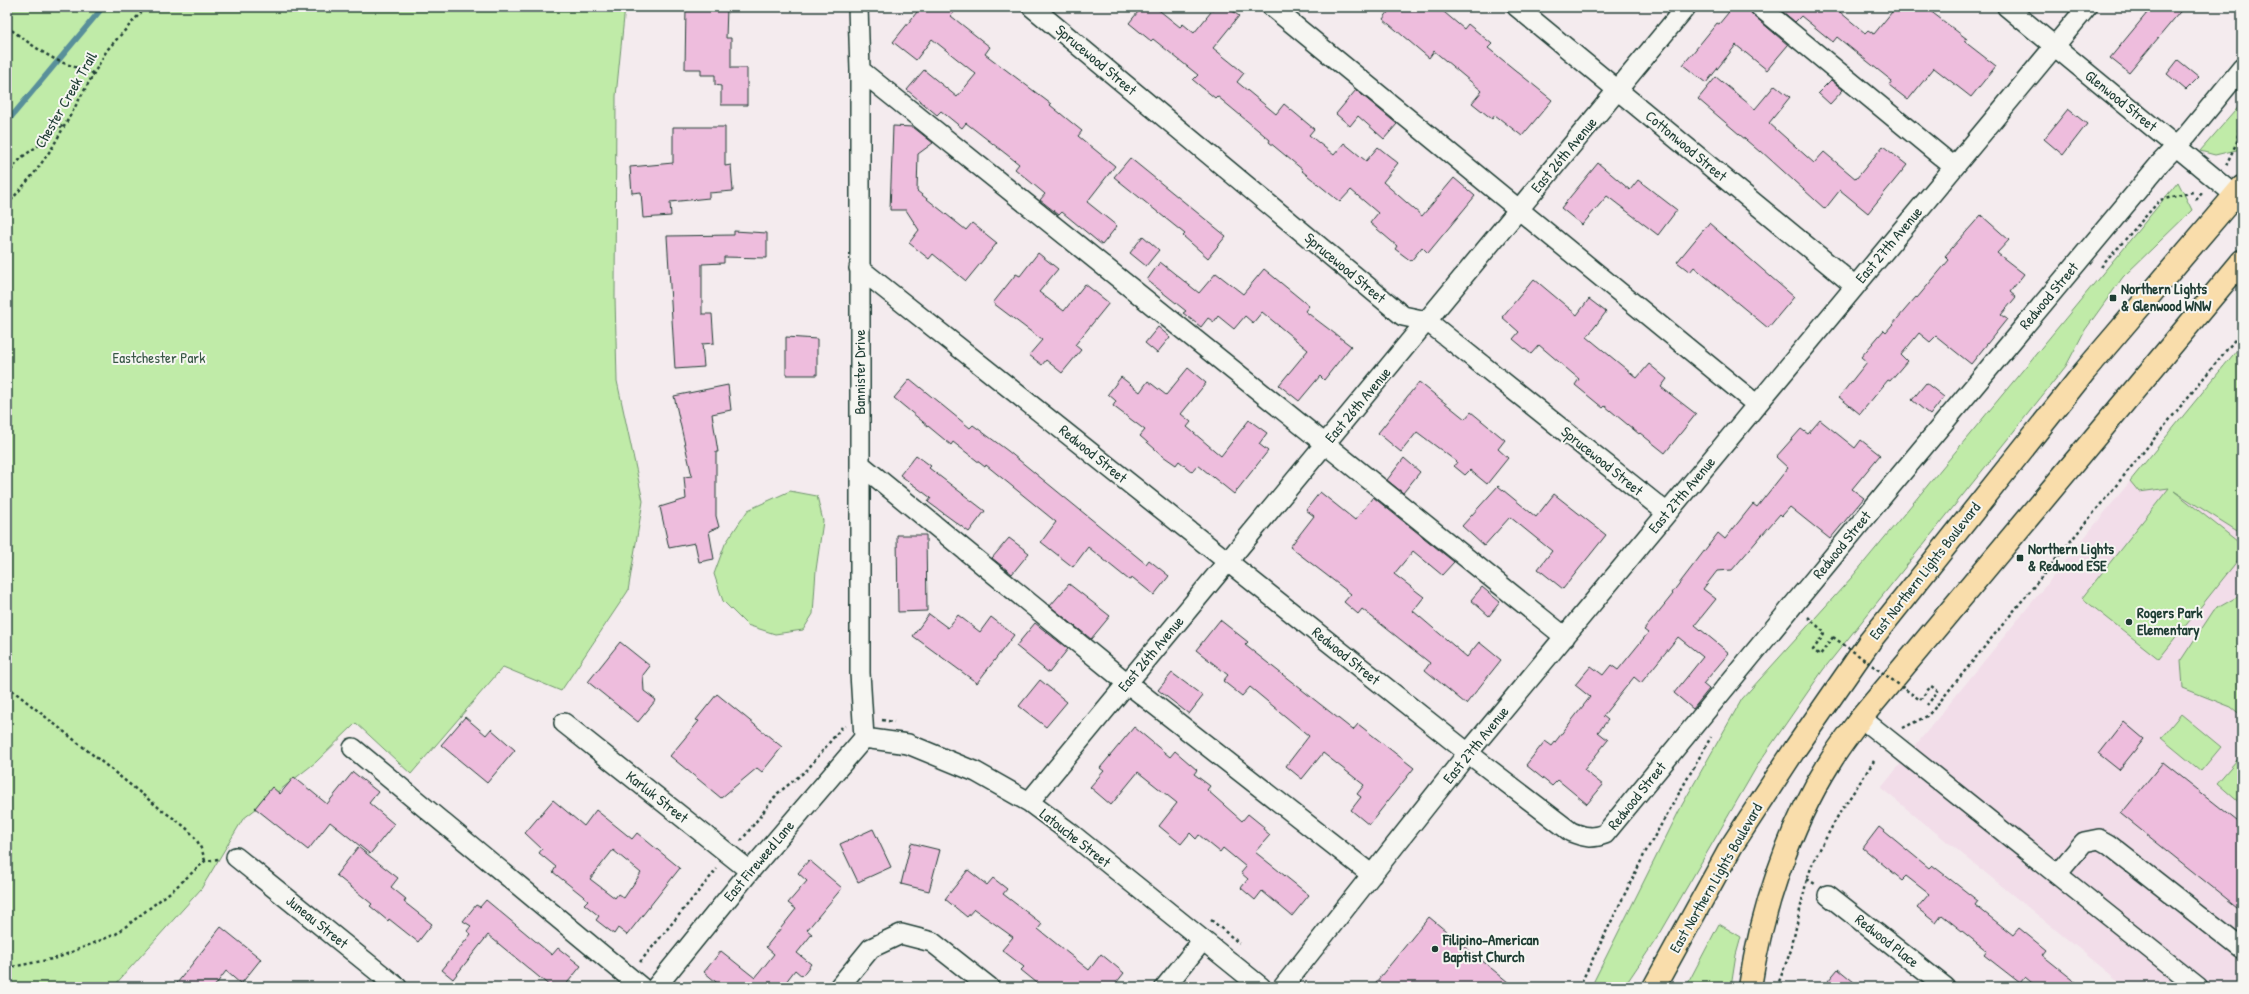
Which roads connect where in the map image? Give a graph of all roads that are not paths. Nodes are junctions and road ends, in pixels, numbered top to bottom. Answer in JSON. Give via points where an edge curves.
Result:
{"nodes":[{"id":1,"x":858,"y":7,"type":"edge"},
{"id":2,"x":1032,"y":7,"type":"edge"},
{"id":3,"x":1272,"y":7,"type":"edge"},
{"id":4,"x":1517,"y":7,"type":"edge"},
{"id":5,"x":1686,"y":7,"type":"edge"},
{"id":6,"x":1760,"y":7,"type":"edge"},
{"id":7,"x":2006,"y":7,"type":"edge"},
{"id":8,"x":2087,"y":7,"type":"edge"},
{"id":9,"x":2053,"y":47,"type":"junction"},
{"id":10,"x":2242,"y":68,"type":"edge"},
{"id":11,"x":860,"y":70,"type":"junction"},
{"id":12,"x":1618,"y":90,"type":"junction"},
{"id":13,"x":2176,"y":146,"type":"junction"},
{"id":14,"x":1954,"y":167,"type":"junction"},
{"id":15,"x":2238,"y":191,"type":"edge"},
{"id":16,"x":1519,"y":210,"type":"junction"},
{"id":17,"x":2242,"y":261,"type":"edge"},
{"id":18,"x":860,"y":268,"type":"junction"},
{"id":19,"x":1855,"y":286,"type":"junction"},
{"id":20,"x":1427,"y":321,"type":"junction"},
{"id":21,"x":1757,"y":405,"type":"junction"},
{"id":22,"x":1325,"y":444,"type":"junction"},
{"id":23,"x":860,"y":464,"type":"junction"},
{"id":24,"x":1667,"y":514,"type":"junction"},
{"id":25,"x":1228,"y":561,"type":"junction"},
{"id":26,"x":1565,"y":637,"type":"junction"},
{"id":27,"x":1127,"y":684,"type":"junction"},
{"id":28,"x":1861,"y":718,"type":"junction"},
{"id":29,"x":564,"y":723,"type":"dead end"},
{"id":30,"x":864,"y":738,"type":"junction"},
{"id":31,"x":353,"y":748,"type":"dead end"},
{"id":32,"x":1468,"y":754,"type":"junction"},
{"id":33,"x":1029,"y":802,"type":"junction"},
{"id":34,"x":236,"y":857,"type":"road end"},
{"id":35,"x":750,"y":870,"type":"junction"},
{"id":36,"x":2058,"y":873,"type":"junction"},
{"id":37,"x":1372,"y":874,"type":"junction"},
{"id":38,"x":1828,"y":895,"type":"dead end"},
{"id":39,"x":1203,"y":940,"type":"junction"},
{"id":40,"x":2242,"y":949,"type":"edge"},
{"id":41,"x":634,"y":982,"type":"edge"},
{"id":42,"x":397,"y":987,"type":"edge"},
{"id":43,"x":656,"y":987,"type":"edge"},
{"id":44,"x":839,"y":987,"type":"edge"},
{"id":45,"x":989,"y":987,"type":"edge"},
{"id":46,"x":1165,"y":987,"type":"edge"},
{"id":47,"x":1261,"y":987,"type":"edge"},
{"id":48,"x":1283,"y":987,"type":"edge"},
{"id":49,"x":1654,"y":987,"type":"edge"},
{"id":50,"x":1750,"y":987,"type":"edge"},
{"id":51,"x":1945,"y":987,"type":"edge"},
{"id":52,"x":2198,"y":987,"type":"edge"}],
"edges":[{"from":1,"to":11,"type":"street","name":"Bannister Drive"},
{"from":2,"to":20,"type":"street","name":"Sprucewood Street","via":[[1403,316]]},
{"from":3,"to":16,"type":"street"},
{"from":4,"to":12,"type":"street","name":"Cottonwood Street"},
{"from":5,"to":12,"type":"street","name":"East 26th Avenue"},
{"from":6,"to":14,"type":"street"},
{"from":7,"to":9,"type":"street","name":"Glenwood Street"},
{"from":8,"to":9,"type":"street","name":"East 27th Avenue"},
{"from":9,"to":13,"type":"street","name":"Glenwood Street"},
{"from":9,"to":14,"type":"street","name":"East 27th Avenue"},
{"from":10,"to":13,"type":"street","name":"Redwood Street"},
{"from":11,"to":18,"type":"street","name":"Bannister Drive"},
{"from":11,"to":22,"type":"street"},
{"from":12,"to":16,"type":"street","name":"East 26th Avenue"},
{"from":12,"to":19,"type":"street","name":"Cottonwood Street"},
{"from":13,"to":15,"type":"street","name":"Glenwood Street"},
{"from":13,"to":32,"type":"street","name":"Redwood Street","via":[[1891,486],[1605,834],[1585,838],[1571,832]]},
{"from":14,"to":19,"type":"street","name":"East 27th Avenue"},
{"from":15,"to":49,"type":"main road","name":"East Northern Lights Boulevard","via":[[2085,371],[1870,641],[1731,847]]},
{"from":16,"to":20,"type":"street","name":"East 26th Avenue"},
{"from":16,"to":21,"type":"street"},
{"from":17,"to":28,"type":"main road"},
{"from":18,"to":23,"type":"street","name":"Bannister Drive"},
{"from":18,"to":25,"type":"street","name":"Redwood Street"},
{"from":19,"to":21,"type":"street","name":"East 27th Avenue"},
{"from":20,"to":22,"type":"street","name":"East 26th Avenue"},
{"from":20,"to":24,"type":"street","name":"Sprucewood Street"},
{"from":21,"to":24,"type":"street","name":"East 27th Avenue"},
{"from":22,"to":25,"type":"street","name":"East 26th Avenue"},
{"from":22,"to":26,"type":"street"},
{"from":23,"to":27,"type":"street"},
{"from":23,"to":30,"type":"street","name":"Bannister Drive","via":[[860,673]]},
{"from":24,"to":26,"type":"street","name":"East 27th Avenue"},
{"from":25,"to":27,"type":"street","name":"East 26th Avenue"},
{"from":25,"to":32,"type":"street","name":"Redwood Street"},
{"from":26,"to":32,"type":"street","name":"East 27th Avenue"},
{"from":27,"to":33,"type":"street","name":"East 26th Avenue"},
{"from":27,"to":37,"type":"street"},
{"from":28,"to":36,"type":"street"},
{"from":28,"to":50,"type":"main road","via":[[1830,762],[1806,806],[1785,855],[1762,927]]},
{"from":29,"to":35,"type":"street","name":"Karluk Street"},
{"from":30,"to":33,"type":"street","name":"Latouche Street","via":[[908,744],[976,772]]},
{"from":30,"to":35,"type":"street","name":"East Fireweed Lane"},
{"from":31,"to":41,"type":"street"},
{"from":32,"to":37,"type":"street","name":"East 27th Avenue"},
{"from":33,"to":39,"type":"street","name":"Latouche Street"},
{"from":34,"to":42,"type":"street","name":"Juneau Street"},
{"from":35,"to":43,"type":"street","name":"East Fireweed Lane"},
{"from":36,"to":40,"type":"street","via":[[2084,842],[2099,839]]},
{"from":36,"to":52,"type":"street"},
{"from":37,"to":48,"type":"street","name":"East 27th Avenue"},
{"from":38,"to":51,"type":"street","name":"Redwood Place"},
{"from":39,"to":46,"type":"street"},
{"from":39,"to":47,"type":"street","name":"Latouche Street"},
{"from":44,"to":45,"type":"street","via":[[871,948],[901,934],[932,942]]}]}
